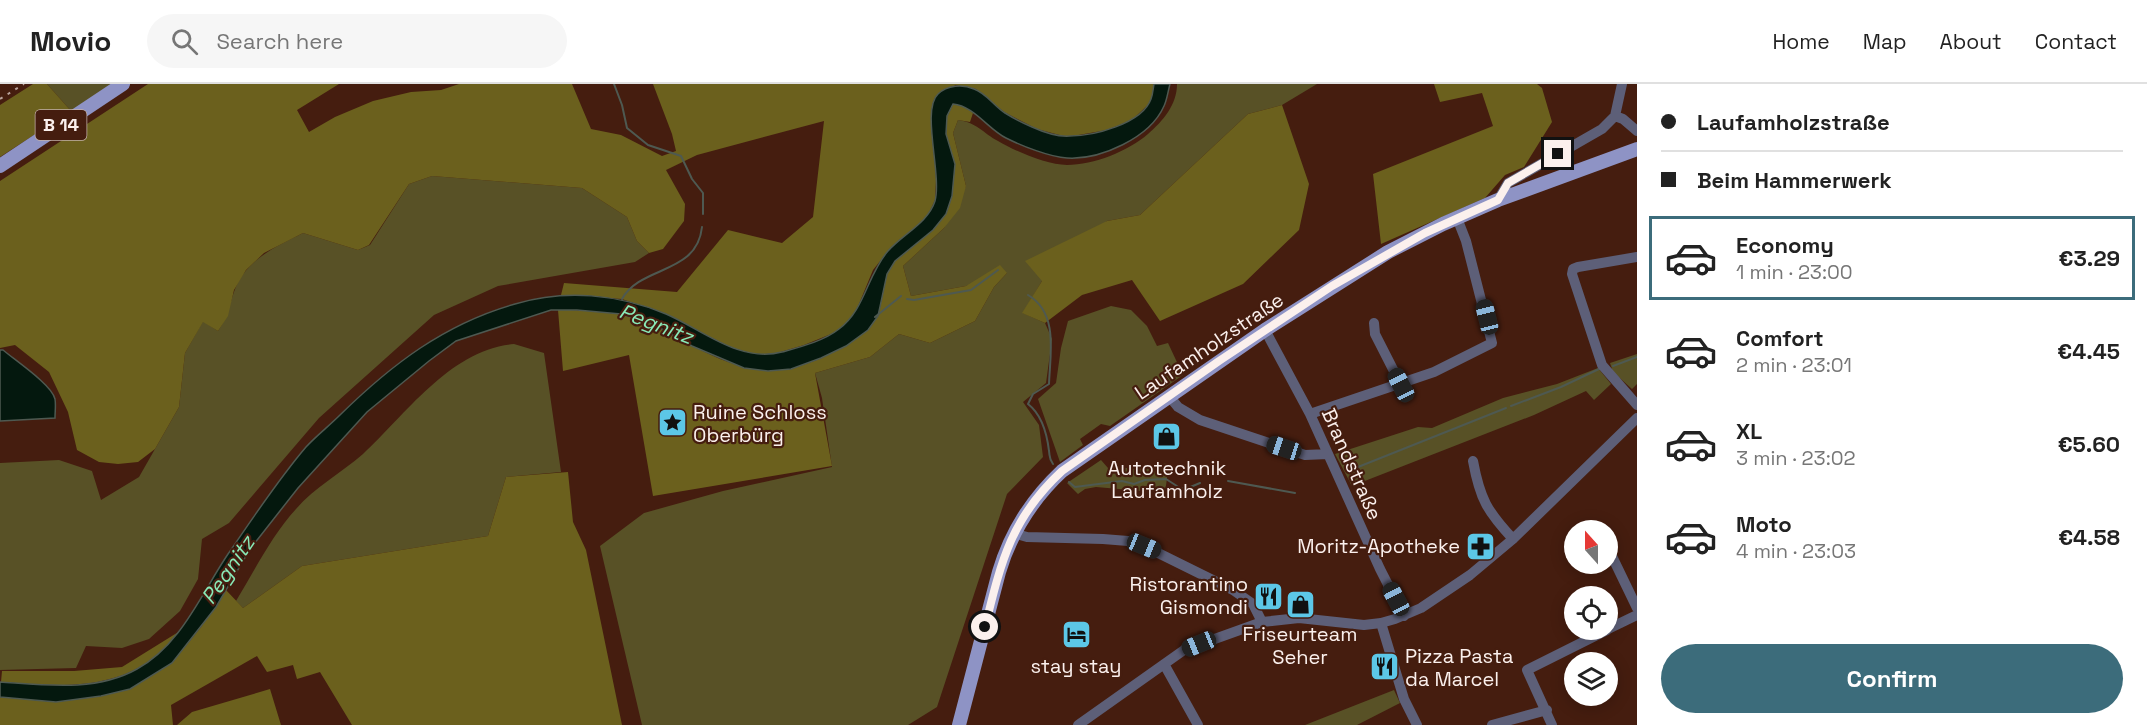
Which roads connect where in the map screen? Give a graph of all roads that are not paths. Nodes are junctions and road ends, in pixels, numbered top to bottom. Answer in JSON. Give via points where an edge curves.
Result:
{"nodes":[{"id":1,"x":123,"y":84,"type":"edge"},
{"id":2,"x":1622,"y":84,"type":"edge"},
{"id":3,"x":1615,"y":116,"type":"junction"},
{"id":4,"x":1637,"y":131,"type":"edge"},
{"id":5,"x":1637,"y":149,"type":"edge"},
{"id":6,"x":0,"y":166,"type":"edge"},
{"id":7,"x":1498,"y":200,"type":"junction"},
{"id":8,"x":1457,"y":218,"type":"junction"},
{"id":9,"x":1637,"y":258,"type":"edge"},
{"id":10,"x":1374,"y":323,"type":"dead end"},
{"id":11,"x":1265,"y":330,"type":"junction"},
{"id":12,"x":1401,"y":385,"type":"junction"},
{"id":13,"x":1169,"y":396,"type":"junction"},
{"id":14,"x":1637,"y":405,"type":"edge"},
{"id":15,"x":1311,"y":414,"type":"junction"},
{"id":16,"x":1636,"y":422,"type":"edge"},
{"id":17,"x":1328,"y":454,"type":"junction"},
{"id":18,"x":1473,"y":461,"type":"dead end"},
{"id":19,"x":1014,"y":533,"type":"junction"},
{"id":20,"x":1513,"y":539,"type":"junction"},
{"id":21,"x":1618,"y":569,"type":"edge"},
{"id":22,"x":1637,"y":608,"type":"edge"},
{"id":23,"x":1637,"y":615,"type":"edge"},
{"id":24,"x":1404,"y":616,"type":"junction"},
{"id":25,"x":1262,"y":622,"type":"junction"},
{"id":26,"x":1381,"y":623,"type":"junction"},
{"id":27,"x":1618,"y":624,"type":"edge"},
{"id":28,"x":1586,"y":640,"type":"edge"},
{"id":29,"x":1164,"y":664,"type":"junction"},
{"id":30,"x":1546,"y":710,"type":"junction"},
{"id":31,"x":959,"y":725,"type":"edge"},
{"id":32,"x":1078,"y":725,"type":"edge"},
{"id":33,"x":1198,"y":725,"type":"edge"},
{"id":34,"x":1417,"y":725,"type":"edge"},
{"id":35,"x":1492,"y":725,"type":"edge"},
{"id":36,"x":1552,"y":725,"type":"edge"}],
"edges":[{"from":1,"to":6,"type":"main road","number":"B 14"},
{"from":2,"to":3,"type":"street"},
{"from":3,"to":4,"type":"street"},
{"from":3,"to":7,"type":"street","via":[[1602,129],[1508,183]]},
{"from":5,"to":7,"type":"main road","name":"Laufamholzstraße"},
{"from":7,"to":8,"type":"main road","name":"Laufamholzstraße"},
{"from":8,"to":11,"type":"main road","name":"Laufamholzstraße","via":[[1368,264]]},
{"from":8,"to":12,"type":"street","via":[[1492,343]]},
{"from":9,"to":14,"type":"street","via":[[1578,267],[1572,274],[1602,365]]},
{"from":10,"to":12,"type":"street","via":[[1375,334]]},
{"from":11,"to":13,"type":"main road","name":"Laufamholzstraße"},
{"from":11,"to":15,"type":"street","name":"Brandstraße"},
{"from":12,"to":15,"type":"street"},
{"from":13,"to":17,"type":"street","via":[[1178,407],[1200,420],[1305,455]]},
{"from":13,"to":19,"type":"main road","name":"Laufamholzstraße","via":[[1062,471],[1040,493]]},
{"from":15,"to":17,"type":"street","name":"Brandstraße"},
{"from":16,"to":20,"type":"street"},
{"from":17,"to":24,"type":"street","name":"Brandstraße"},
{"from":18,"to":20,"type":"street","via":[[1484,505]]},
{"from":19,"to":25,"type":"street","via":[[1027,537],[1115,540],[1144,546],[1233,590],[1253,604]]},
{"from":19,"to":31,"type":"main road","name":"Laufamholzstraße","via":[[999,572]]},
{"from":20,"to":24,"type":"street","via":[[1470,575]]},
{"from":21,"to":22,"type":"street"},
{"from":23,"to":27,"type":"street"},
{"from":24,"to":26,"type":"street"},
{"from":25,"to":26,"type":"street","via":[[1299,618],[1346,624]]},
{"from":25,"to":29,"type":"street","via":[[1184,650]]},
{"from":26,"to":34,"type":"street","via":[[1404,699]]},
{"from":28,"to":30,"type":"street","via":[[1527,669]]},
{"from":29,"to":32,"type":"street"},
{"from":29,"to":33,"type":"street"},
{"from":30,"to":35,"type":"street"},
{"from":30,"to":36,"type":"street"}]}
